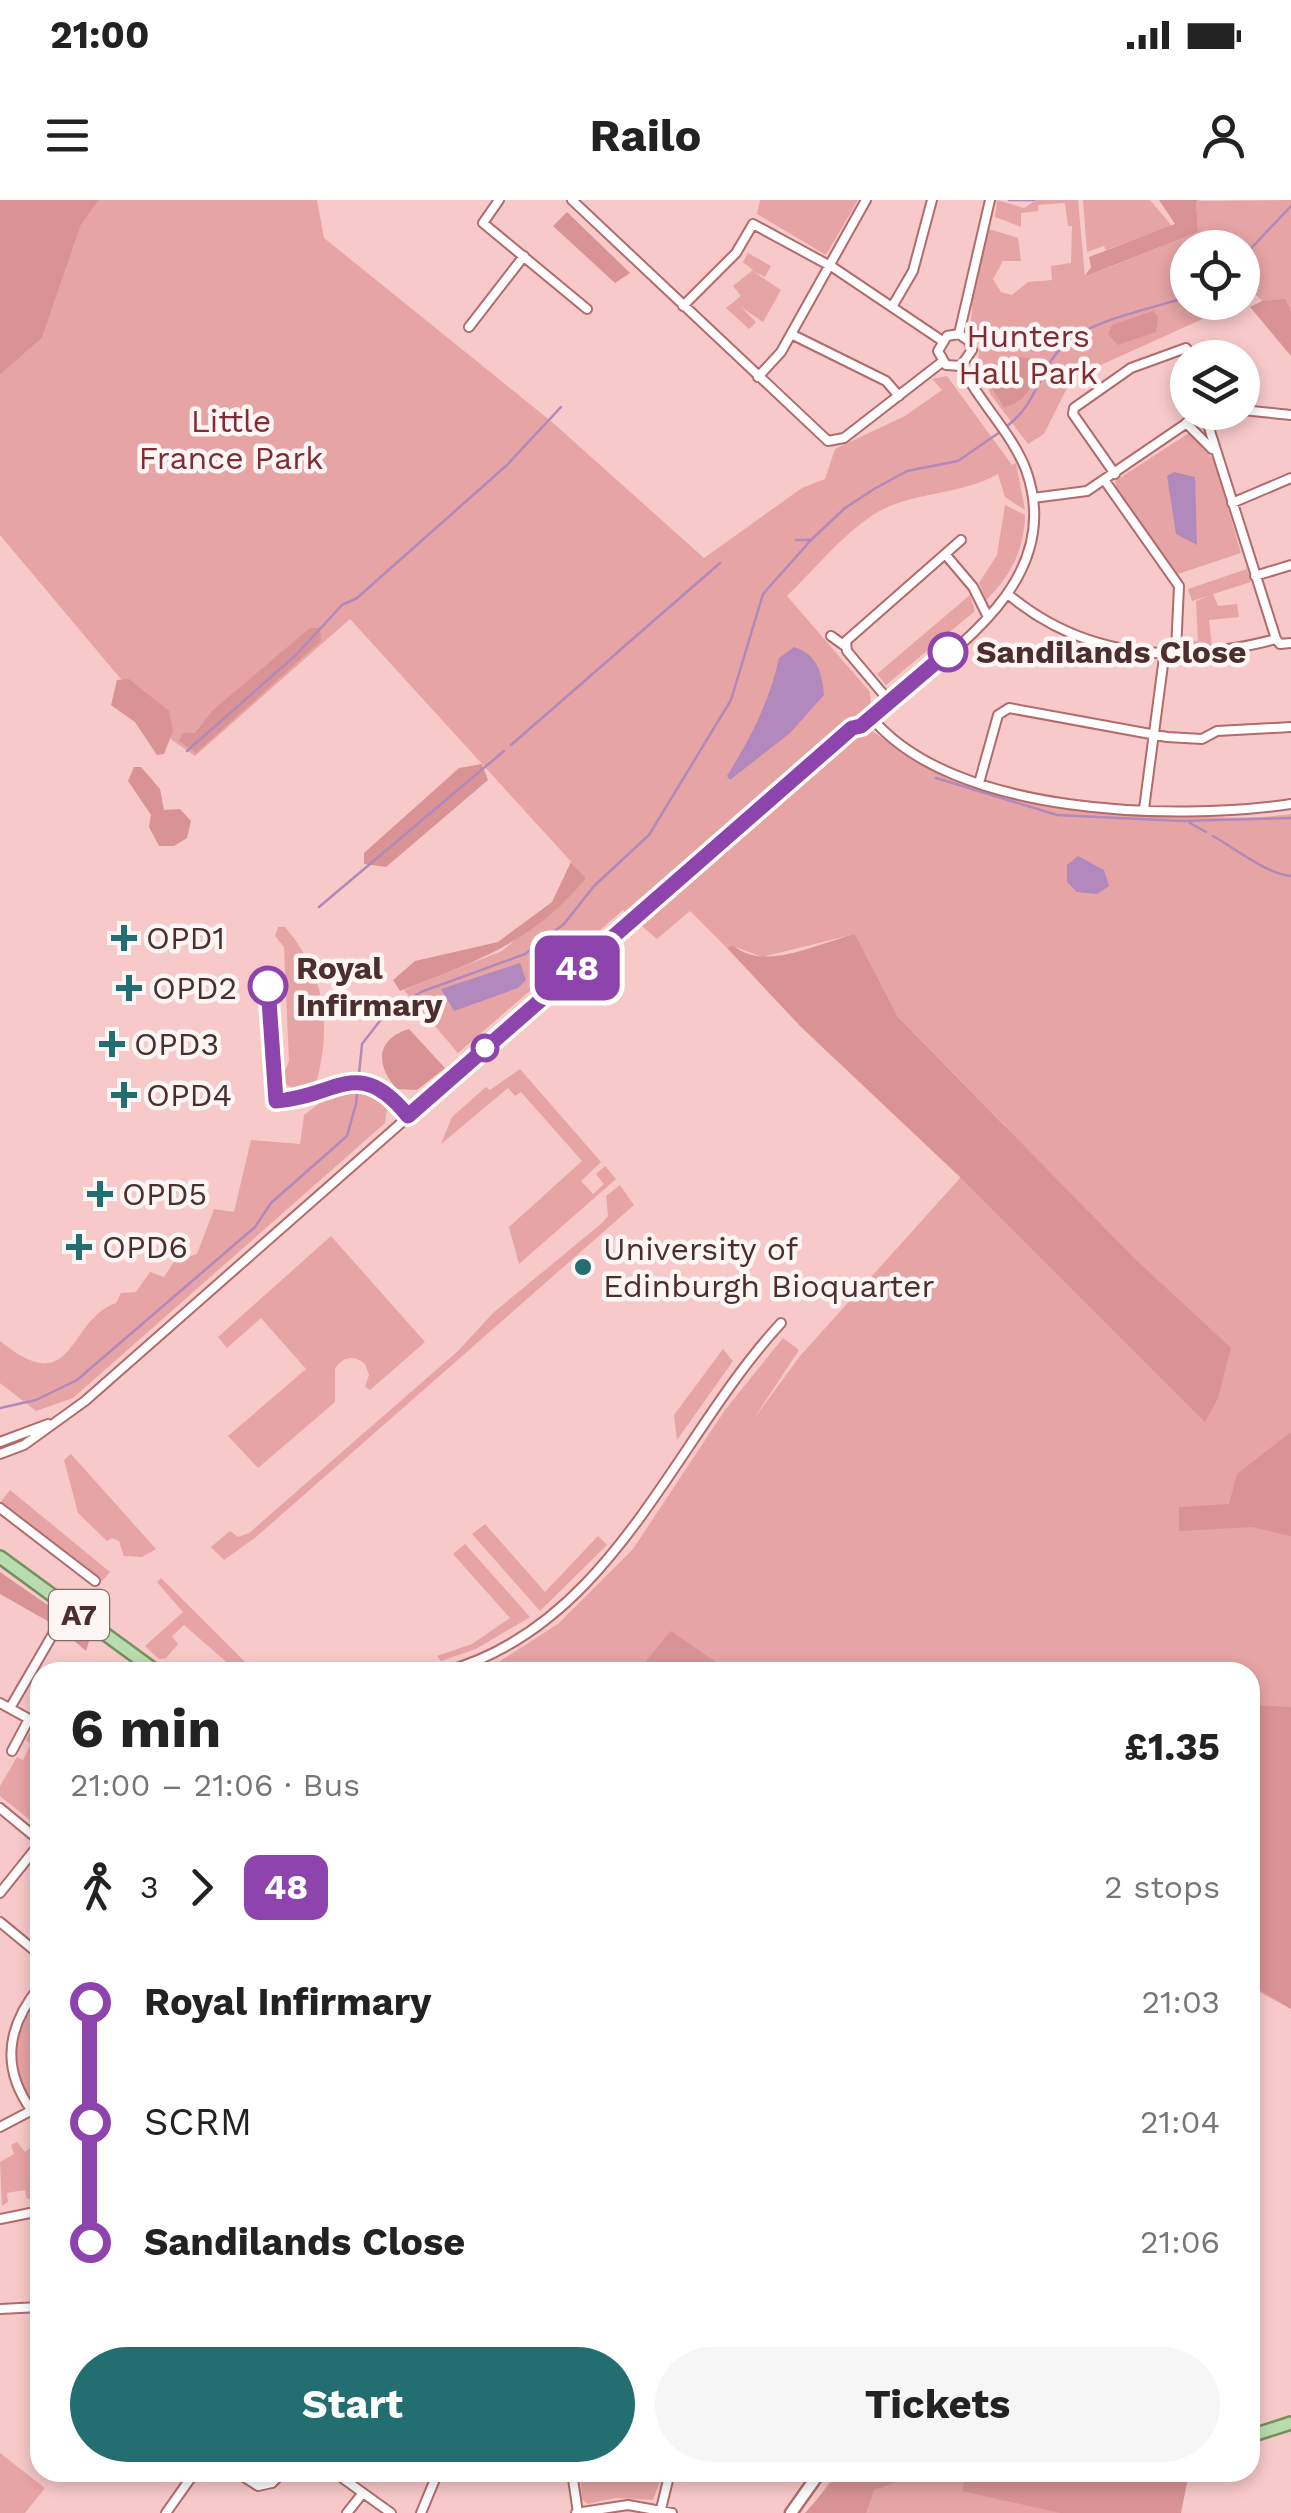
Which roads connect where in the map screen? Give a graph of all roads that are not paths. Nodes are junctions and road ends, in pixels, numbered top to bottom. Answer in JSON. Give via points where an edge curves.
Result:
{"nodes":[{"id":1,"x":499,"y":200,"type":"edge"},
{"id":2,"x":572,"y":200,"type":"edge"},
{"id":3,"x":866,"y":200,"type":"edge"},
{"id":4,"x":932,"y":200,"type":"edge"},
{"id":5,"x":990,"y":200,"type":"edge"},
{"id":6,"x":524,"y":256,"type":"junction"},
{"id":7,"x":828,"y":266,"type":"junction"},
{"id":8,"x":683,"y":306,"type":"junction"},
{"id":9,"x":892,"y":307,"type":"junction"},
{"id":10,"x":587,"y":309,"type":"dead end"},
{"id":11,"x":469,"y":327,"type":"dead end"},
{"id":12,"x":791,"y":334,"type":"junction"},
{"id":13,"x":959,"y":334,"type":"junction"},
{"id":14,"x":942,"y":340,"type":"junction"},
{"id":15,"x":1170,"y":354,"type":"edge"},
{"id":16,"x":942,"y":362,"type":"junction"},
{"id":17,"x":961,"y":366,"type":"junction"},
{"id":18,"x":758,"y":377,"type":"junction"},
{"id":19,"x":899,"y":396,"type":"junction"},
{"id":20,"x":1260,"y":412,"type":"edge"},
{"id":21,"x":1291,"y":415,"type":"edge"},
{"id":22,"x":1176,"y":430,"type":"edge"},
{"id":23,"x":1193,"y":430,"type":"edge"},
{"id":24,"x":1209,"y":430,"type":"edge"},
{"id":25,"x":1216,"y":452,"type":"junction"},
{"id":26,"x":1115,"y":474,"type":"junction"},
{"id":27,"x":1291,"y":478,"type":"edge"},
{"id":28,"x":1105,"y":481,"type":"junction"},
{"id":29,"x":1033,"y":498,"type":"junction"},
{"id":30,"x":1232,"y":503,"type":"junction"},
{"id":31,"x":961,"y":540,"type":"dead end"},
{"id":32,"x":945,"y":554,"type":"junction"},
{"id":33,"x":1291,"y":565,"type":"edge"},
{"id":34,"x":1255,"y":576,"type":"junction"},
{"id":35,"x":1009,"y":596,"type":"junction"},
{"id":36,"x":988,"y":618,"type":"junction"},
{"id":37,"x":831,"y":636,"type":"dead end"},
{"id":38,"x":1276,"y":639,"type":"junction"},
{"id":39,"x":1291,"y":644,"type":"edge"},
{"id":40,"x":845,"y":646,"type":"junction"},
{"id":41,"x":1176,"y":652,"type":"junction"},
{"id":42,"x":1164,"y":657,"type":"junction"},
{"id":43,"x":890,"y":702,"type":"junction"},
{"id":44,"x":871,"y":717,"type":"junction"},
{"id":45,"x":852,"y":728,"type":"dead end"},
{"id":46,"x":1291,"y":728,"type":"edge"},
{"id":47,"x":1154,"y":734,"type":"junction"},
{"id":48,"x":978,"y":782,"type":"junction"},
{"id":49,"x":1291,"y":804,"type":"edge"},
{"id":50,"x":1144,"y":809,"type":"junction"},
{"id":51,"x":684,"y":880,"type":"dead end"},
{"id":52,"x":782,"y":1323,"type":"dead end"},
{"id":53,"x":53,"y":1423,"type":"junction"},
{"id":54,"x":0,"y":1442,"type":"edge"},
{"id":55,"x":0,"y":1454,"type":"edge"},
{"id":56,"x":0,"y":1508,"type":"edge"},
{"id":57,"x":0,"y":1557,"type":"edge"},
{"id":58,"x":95,"y":1581,"type":"dead end"},
{"id":59,"x":53,"y":1634,"type":"dead end"},
{"id":60,"x":37,"y":1662,"type":"edge"},
{"id":61,"x":143,"y":1662,"type":"edge"},
{"id":62,"x":465,"y":1662,"type":"edge"},
{"id":63,"x":30,"y":1674,"type":"edge"},
{"id":64,"x":0,"y":1703,"type":"edge"},
{"id":65,"x":10,"y":1708,"type":"junction"},
{"id":66,"x":29,"y":1719,"type":"joint"},
{"id":67,"x":12,"y":1751,"type":"dead end"},
{"id":68,"x":0,"y":1808,"type":"edge"},
{"id":69,"x":30,"y":1834,"type":"edge"},
{"id":70,"x":30,"y":1855,"type":"edge"},
{"id":71,"x":0,"y":1893,"type":"edge"},
{"id":72,"x":0,"y":1922,"type":"edge"},
{"id":73,"x":30,"y":1947,"type":"edge"},
{"id":74,"x":30,"y":1999,"type":"edge"},
{"id":75,"x":30,"y":2100,"type":"edge"},
{"id":76,"x":30,"y":2111,"type":"edge"},
{"id":77,"x":0,"y":2127,"type":"edge"},
{"id":78,"x":30,"y":2213,"type":"edge"},
{"id":79,"x":0,"y":2219,"type":"edge"},
{"id":80,"x":30,"y":2308,"type":"edge"},
{"id":81,"x":0,"y":2310,"type":"edge"},
{"id":82,"x":1291,"y":2422,"type":"edge"},
{"id":83,"x":1260,"y":2433,"type":"edge"},
{"id":84,"x":189,"y":2482,"type":"edge"},
{"id":85,"x":347,"y":2482,"type":"edge"},
{"id":86,"x":434,"y":2482,"type":"edge"},
{"id":87,"x":573,"y":2482,"type":"edge"},
{"id":88,"x":668,"y":2482,"type":"edge"},
{"id":89,"x":813,"y":2482,"type":"edge"},
{"id":90,"x":362,"y":2494,"type":"junction"},
{"id":91,"x":661,"y":2509,"type":"junction"},
{"id":92,"x":166,"y":2513,"type":"edge"},
{"id":93,"x":347,"y":2513,"type":"edge"},
{"id":94,"x":391,"y":2513,"type":"edge"},
{"id":95,"x":421,"y":2513,"type":"edge"},
{"id":96,"x":577,"y":2513,"type":"edge"},
{"id":97,"x":672,"y":2513,"type":"edge"},
{"id":98,"x":791,"y":2513,"type":"edge"}],
"edges":[{"from":1,"to":6,"type":"street","via":[[483,223]]},
{"from":2,"to":8,"type":"street"},
{"from":3,"to":7,"type":"street"},
{"from":4,"to":9,"type":"street","via":[[914,271]]},
{"from":5,"to":13,"type":"street"},
{"from":6,"to":10,"type":"street"},
{"from":6,"to":11,"type":"street"},
{"from":7,"to":8,"type":"street","via":[[753,224],[736,253]]},
{"from":7,"to":9,"type":"street"},
{"from":7,"to":12,"type":"street"},
{"from":8,"to":18,"type":"street"},
{"from":9,"to":14,"type":"street"},
{"from":12,"to":18,"type":"street"},
{"from":12,"to":19,"type":"street","via":[[886,381]]},
{"from":13,"to":14,"type":"street"},
{"from":13,"to":17,"type":"street","via":[[972,350]]},
{"from":14,"to":16,"type":"street"},
{"from":15,"to":26,"type":"street","via":[[1130,368],[1074,408]]},
{"from":16,"to":17,"type":"street"},
{"from":16,"to":19,"type":"street"},
{"from":17,"to":29,"type":"street","via":[[1025,468]]},
{"from":18,"to":19,"type":"street","via":[[832,442]]},
{"from":20,"to":21,"type":"street"},
{"from":22,"to":26,"type":"street"},
{"from":23,"to":25,"type":"street"},
{"from":24,"to":25,"type":"street"},
{"from":25,"to":30,"type":"street"},
{"from":26,"to":28,"type":"street"},
{"from":27,"to":30,"type":"street"},
{"from":28,"to":29,"type":"street","via":[[1076,494]]},
{"from":28,"to":41,"type":"street","via":[[1179,586]]},
{"from":29,"to":35,"type":"street","via":[[1031,546]]},
{"from":30,"to":34,"type":"street"},
{"from":31,"to":32,"type":"street"},
{"from":32,"to":36,"type":"street"},
{"from":32,"to":40,"type":"street"},
{"from":33,"to":34,"type":"street"},
{"from":34,"to":38,"type":"street"},
{"from":35,"to":36,"type":"street"},
{"from":35,"to":42,"type":"street","via":[[1076,636]]},
{"from":36,"to":43,"type":"street"},
{"from":37,"to":40,"type":"street"},
{"from":38,"to":39,"type":"street"},
{"from":38,"to":41,"type":"street"},
{"from":40,"to":43,"type":"street"},
{"from":41,"to":42,"type":"street"},
{"from":42,"to":47,"type":"street"},
{"from":43,"to":44,"type":"street"},
{"from":44,"to":45,"type":"street"},
{"from":44,"to":48,"type":"street","via":[[924,759]]},
{"from":46,"to":47,"type":"street","via":[[1217,732],[1202,740]]},
{"from":47,"to":48,"type":"street","via":[[1009,708],[998,716]]},
{"from":47,"to":50,"type":"street"},
{"from":48,"to":50,"type":"street","via":[[1037,798]]},
{"from":49,"to":50,"type":"street"},
{"from":51,"to":53,"type":"street"},
{"from":52,"to":62,"type":"street","via":[[587,1582],[526,1634]]},
{"from":53,"to":54,"type":"street"},
{"from":53,"to":55,"type":"street"},
{"from":56,"to":58,"type":"street"},
{"from":57,"to":61,"type":"main road","number":"A7"},
{"from":59,"to":60,"type":"street"},
{"from":63,"to":65,"type":"street"},
{"from":64,"to":65,"type":"street"},
{"from":65,"to":66,"type":"street"},
{"from":66,"to":67,"type":"street"},
{"from":68,"to":69,"type":"street"},
{"from":70,"to":71,"type":"street"},
{"from":72,"to":73,"type":"street"},
{"from":74,"to":75,"type":"street","via":[[16,2017],[8,2048],[13,2079]]},
{"from":76,"to":77,"type":"street"},
{"from":78,"to":79,"type":"street"},
{"from":80,"to":81,"type":"street"},
{"from":82,"to":83,"type":"main road"},
{"from":84,"to":92,"type":"street"},
{"from":85,"to":90,"type":"street"},
{"from":86,"to":95,"type":"street"},
{"from":87,"to":96,"type":"street"},
{"from":88,"to":91,"type":"street"},
{"from":89,"to":98,"type":"main road"},
{"from":90,"to":93,"type":"street"},
{"from":90,"to":94,"type":"street"},
{"from":91,"to":96,"type":"street","via":[[620,2505]]},
{"from":91,"to":97,"type":"street"}]}
